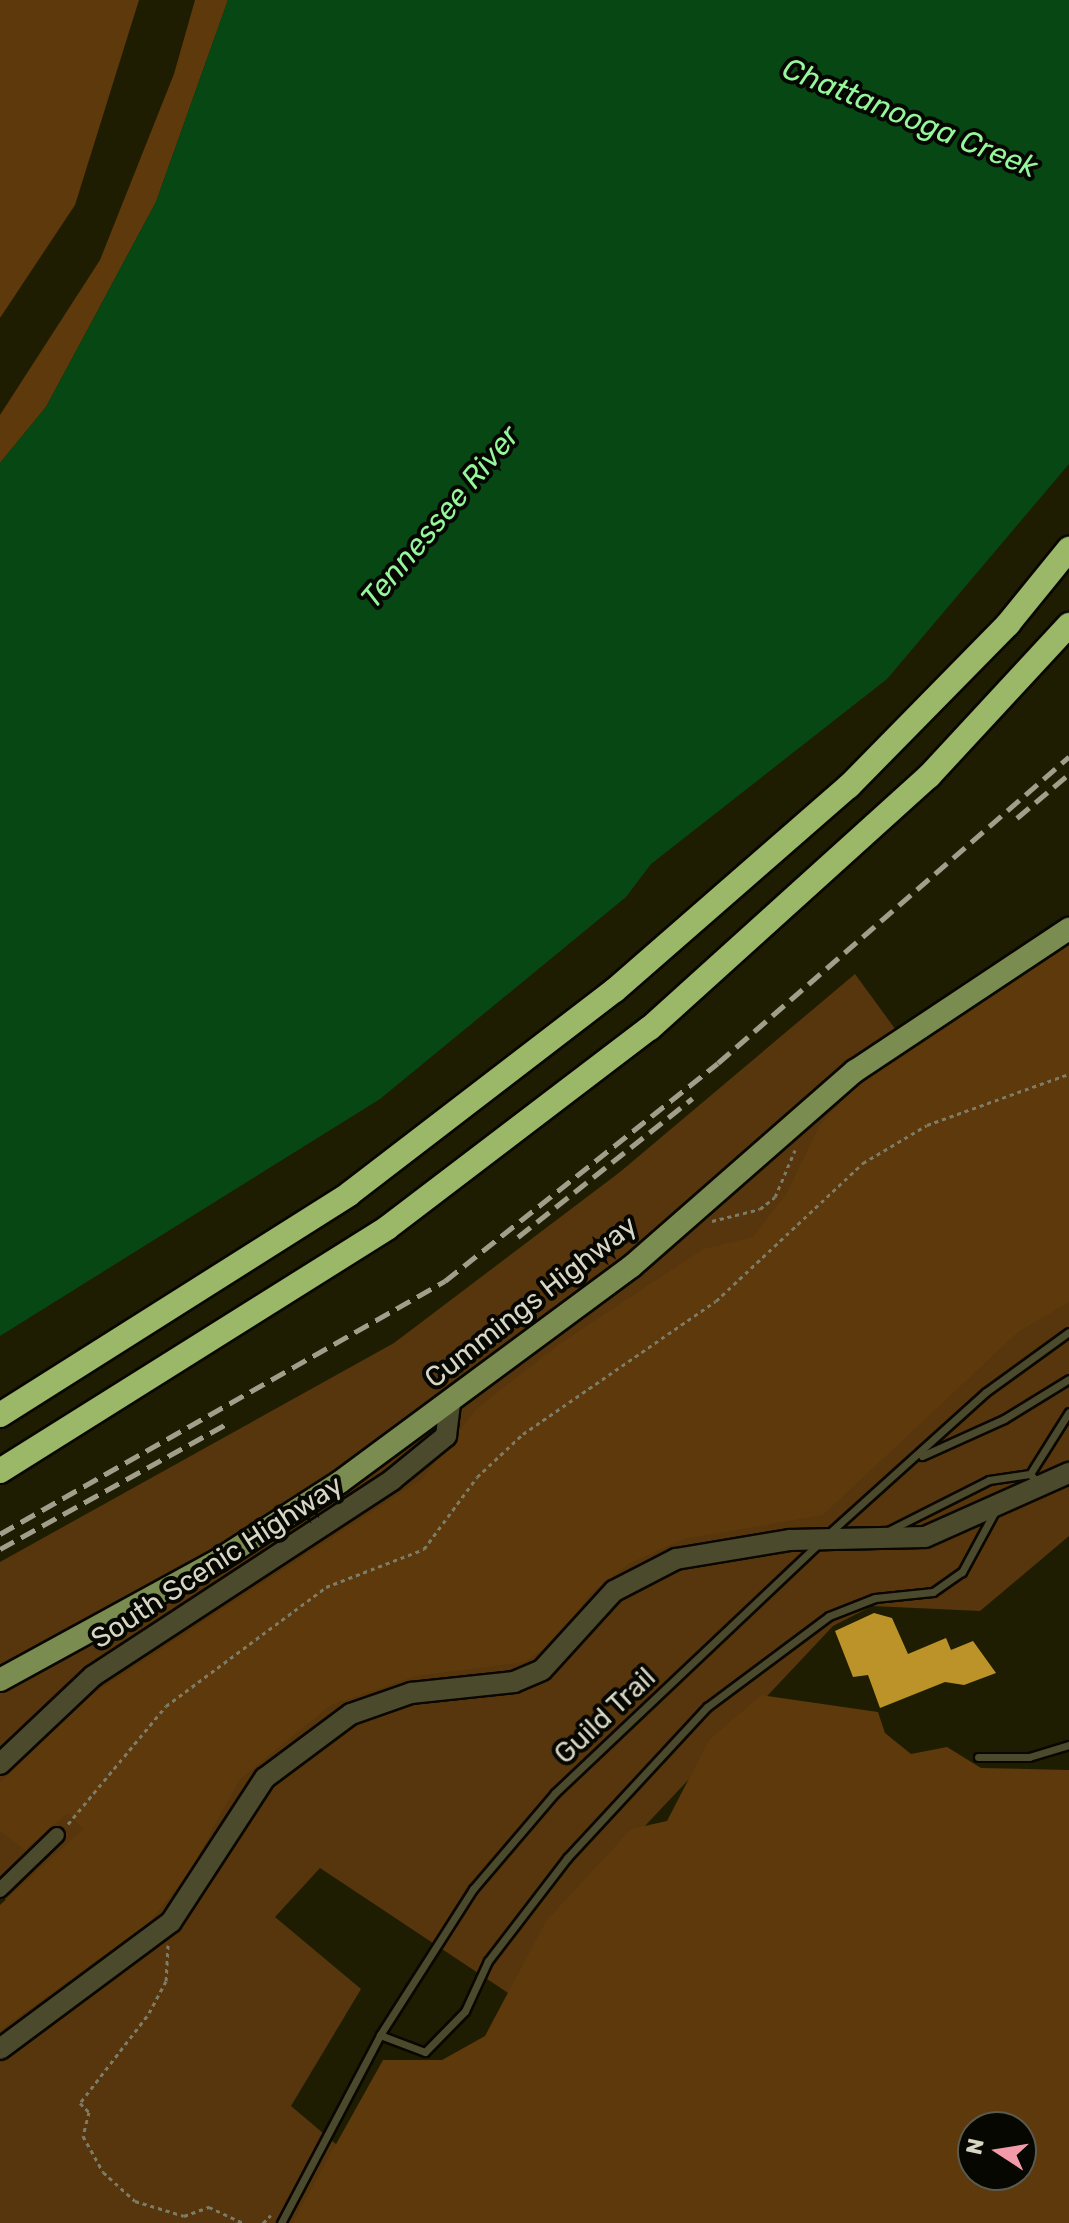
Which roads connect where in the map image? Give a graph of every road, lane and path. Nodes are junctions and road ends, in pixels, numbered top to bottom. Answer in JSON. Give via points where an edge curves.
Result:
{"nodes":[{"id":1,"x":1069,"y":549,"type":"edge"},
{"id":2,"x":1069,"y":625,"type":"edge"},
{"id":3,"x":1069,"y":929,"type":"edge"},
{"id":4,"x":1069,"y":1074,"type":"edge"},
{"id":5,"x":800,"y":1115,"type":"junction"},
{"id":6,"x":686,"y":1213,"type":"junction"},
{"id":7,"x":1069,"y":1332,"type":"edge"},
{"id":8,"x":1069,"y":1379,"type":"edge"},
{"id":9,"x":450,"y":1405,"type":"junction"},
{"id":10,"x":1069,"y":1412,"type":"edge"},
{"id":11,"x":0,"y":1415,"type":"edge"},
{"id":12,"x":918,"y":1458,"type":"junction"},
{"id":13,"x":0,"y":1471,"type":"edge"},
{"id":14,"x":1069,"y":1473,"type":"edge"},
{"id":15,"x":1035,"y":1480,"type":"junction"},
{"id":16,"x":997,"y":1508,"type":"junction"},
{"id":17,"x":825,"y":1537,"type":"junction"},
{"id":18,"x":876,"y":1539,"type":"junction"},
{"id":19,"x":0,"y":1680,"type":"edge"},
{"id":20,"x":1069,"y":1745,"type":"edge"},
{"id":21,"x":978,"y":1757,"type":"dead end"},
{"id":22,"x":0,"y":1764,"type":"edge"},
{"id":23,"x":57,"y":1835,"type":"joint"},
{"id":24,"x":0,"y":1890,"type":"edge"},
{"id":25,"x":163,"y":1929,"type":"junction"},
{"id":26,"x":380,"y":2035,"type":"junction"},
{"id":27,"x":0,"y":2049,"type":"edge"},
{"id":28,"x":244,"y":2223,"type":"edge"},
{"id":29,"x":281,"y":2223,"type":"edge"}],
"edges":[{"from":1,"to":11,"type":"highway","via":[[1008,624],[849,786],[615,990],[349,1194]]},
{"from":2,"to":13,"type":"highway","via":[[895,809],[650,1028],[387,1228]]},
{"from":3,"to":5,"type":"main road","name":"Cummings Highway","via":[[934,1014]]},
{"from":4,"to":23,"type":"path","via":[[927,1125],[863,1163],[824,1193],[738,1284],[523,1434],[477,1477],[424,1549],[326,1587],[166,1706]]},
{"from":5,"to":6,"type":"main road","name":"Cummings Highway"},
{"from":5,"to":6,"type":"path","via":[[775,1197],[720,1222]]},
{"from":6,"to":9,"type":"main road","name":"Cummings Highway","via":[[632,1266]]},
{"from":7,"to":12,"type":"lane","name":"Guild Trail","via":[[986,1392]]},
{"from":8,"to":12,"type":"lane","via":[[1004,1419]]},
{"from":9,"to":19,"type":"main road","name":"Cummings Highway","via":[[219,1560]]},
{"from":9,"to":22,"type":"main road","name":"South Scenic Highway","via":[[446,1436],[402,1472],[93,1676]]},
{"from":10,"to":15,"type":"lane"},
{"from":12,"to":17,"type":"lane","name":"Guild Trail"},
{"from":14,"to":15,"type":"main road"},
{"from":15,"to":16,"type":"main road"},
{"from":15,"to":18,"type":"lane","via":[[989,1480]]},
{"from":16,"to":18,"type":"main road","via":[[925,1537]]},
{"from":16,"to":26,"type":"lane","via":[[962,1572],[933,1592],[875,1598],[829,1616],[707,1707],[567,1858],[488,1961],[465,2011],[425,2052]]},
{"from":17,"to":18,"type":"main road"},
{"from":17,"to":25,"type":"main road","via":[[715,1549],[658,1565],[614,1591],[542,1670],[514,1682],[411,1693],[329,1726],[265,1778]]},
{"from":17,"to":26,"type":"lane","name":"Guild Trail","via":[[555,1793],[473,1889]]},
{"from":20,"to":21,"type":"lane","via":[[1029,1757]]},
{"from":23,"to":24,"type":"street"},
{"from":25,"to":27,"type":"main road"},
{"from":25,"to":28,"type":"path","via":[[166,1981],[125,2050],[80,2103],[89,2112],[83,2136],[103,2172],[135,2201],[184,2216],[209,2207]]},
{"from":26,"to":29,"type":"lane","name":"Guild Trail"}]}
